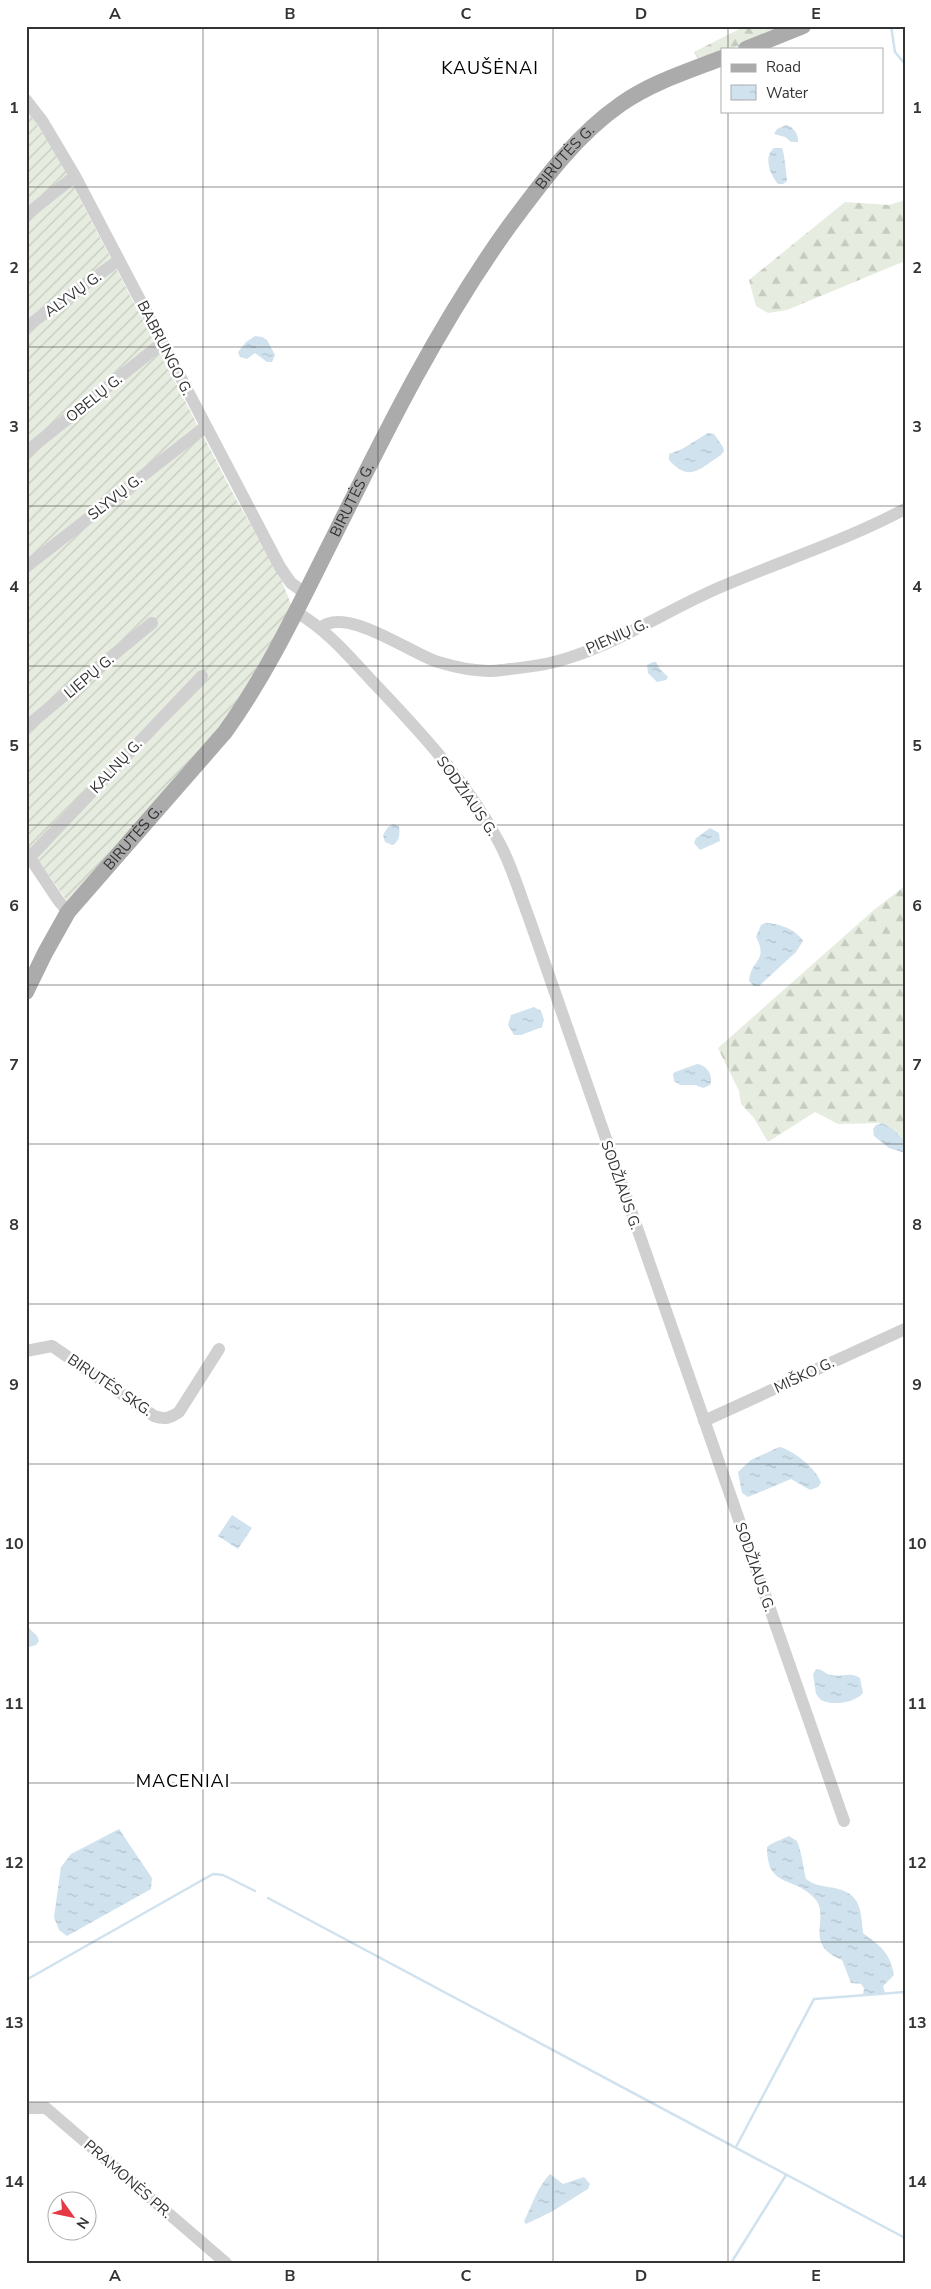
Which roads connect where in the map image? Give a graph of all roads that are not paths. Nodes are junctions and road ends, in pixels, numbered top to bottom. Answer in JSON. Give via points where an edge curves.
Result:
{"nodes":[{"id":1,"x":802,"y":26,"type":"edge"},
{"id":2,"x":748,"y":48,"type":"edge"},
{"id":3,"x":721,"y":58,"type":"edge"},
{"id":4,"x":26,"y":100,"type":"edge"},
{"id":5,"x":75,"y":176,"type":"junction"},
{"id":6,"x":26,"y":215,"type":"edge"},
{"id":7,"x":119,"y":260,"type":"junction"},
{"id":8,"x":26,"y":327,"type":"edge"},
{"id":9,"x":162,"y":343,"type":"junction"},
{"id":10,"x":205,"y":427,"type":"junction"},
{"id":11,"x":26,"y":452,"type":"edge"},
{"id":12,"x":905,"y":509,"type":"edge"},
{"id":13,"x":26,"y":567,"type":"edge"},
{"id":14,"x":305,"y":593,"type":"junction"},
{"id":15,"x":296,"y":612,"type":"junction"},
{"id":16,"x":152,"y":623,"type":"dead end"},
{"id":17,"x":320,"y":628,"type":"junction"},
{"id":18,"x":202,"y":676,"type":"dead end"},
{"id":19,"x":26,"y":728,"type":"edge"},
{"id":20,"x":28,"y":855,"type":"edge"},
{"id":21,"x":68,"y":912,"type":"junction"},
{"id":22,"x":26,"y":992,"type":"edge"},
{"id":23,"x":905,"y":1329,"type":"edge"},
{"id":24,"x":219,"y":1349,"type":"dead end"},
{"id":25,"x":26,"y":1351,"type":"edge"},
{"id":26,"x":704,"y":1422,"type":"junction"},
{"id":27,"x":844,"y":1821,"type":"dead end"},
{"id":28,"x":26,"y":2108,"type":"edge"},
{"id":29,"x":226,"y":2263,"type":"edge"}],
"edges":[{"from":1,"to":2,"type":"main road"},
{"from":3,"to":14,"type":"main road","name":"BIRUTĖS G.","via":[[654,85],[620,104],[580,140],[538,189],[489,255],[446,324],[375,454]]},
{"from":4,"to":5,"type":"street","name":"BABRUNGO G.","via":[[44,122]]},
{"from":5,"to":6,"type":"street"},
{"from":5,"to":7,"type":"street","name":"BABRUNGO G."},
{"from":7,"to":8,"type":"street","name":"ALYVŲ G."},
{"from":7,"to":9,"type":"street","name":"BABRUNGO G."},
{"from":9,"to":10,"type":"street","name":"BABRUNGO G."},
{"from":9,"to":11,"type":"street","name":"OBELŲ G."},
{"from":10,"to":13,"type":"street","name":"SLYVŲ G."},
{"from":10,"to":14,"type":"street","name":"BABRUNGO G.","via":[[280,567],[291,583]]},
{"from":12,"to":17,"type":"street","name":"PIENIŲ G.","via":[[872,527],[722,586],[607,643],[558,661],[499,670],[472,670],[437,662],[381,634],[352,624],[330,621]]},
{"from":14,"to":15,"type":"main road","name":"BIRUTĖS G."},
{"from":15,"to":17,"type":"street","name":"SODŽIAUS G."},
{"from":15,"to":21,"type":"main road","name":"BIRUTĖS G.","via":[[258,684],[225,732]]},
{"from":16,"to":19,"type":"street","name":"LIEPŲ G."},
{"from":17,"to":26,"type":"street","name":"SODŽIAUS G.","via":[[433,748],[484,816],[501,846],[532,926]]},
{"from":18,"to":20,"type":"street","name":"KALNŲ G."},
{"from":20,"to":21,"type":"street"},
{"from":21,"to":22,"type":"main road","name":"BIRUTĖS G."},
{"from":23,"to":26,"type":"street","name":"MIŠKO G."},
{"from":24,"to":25,"type":"street","name":"BIRUTĖS SKG.","via":[[180,1412],[163,1419],[52,1346]]},
{"from":26,"to":27,"type":"street","name":"SODŽIAUS G."},
{"from":28,"to":29,"type":"street","name":"PRAMONĖS PR.","via":[[46,2108]]}]}
